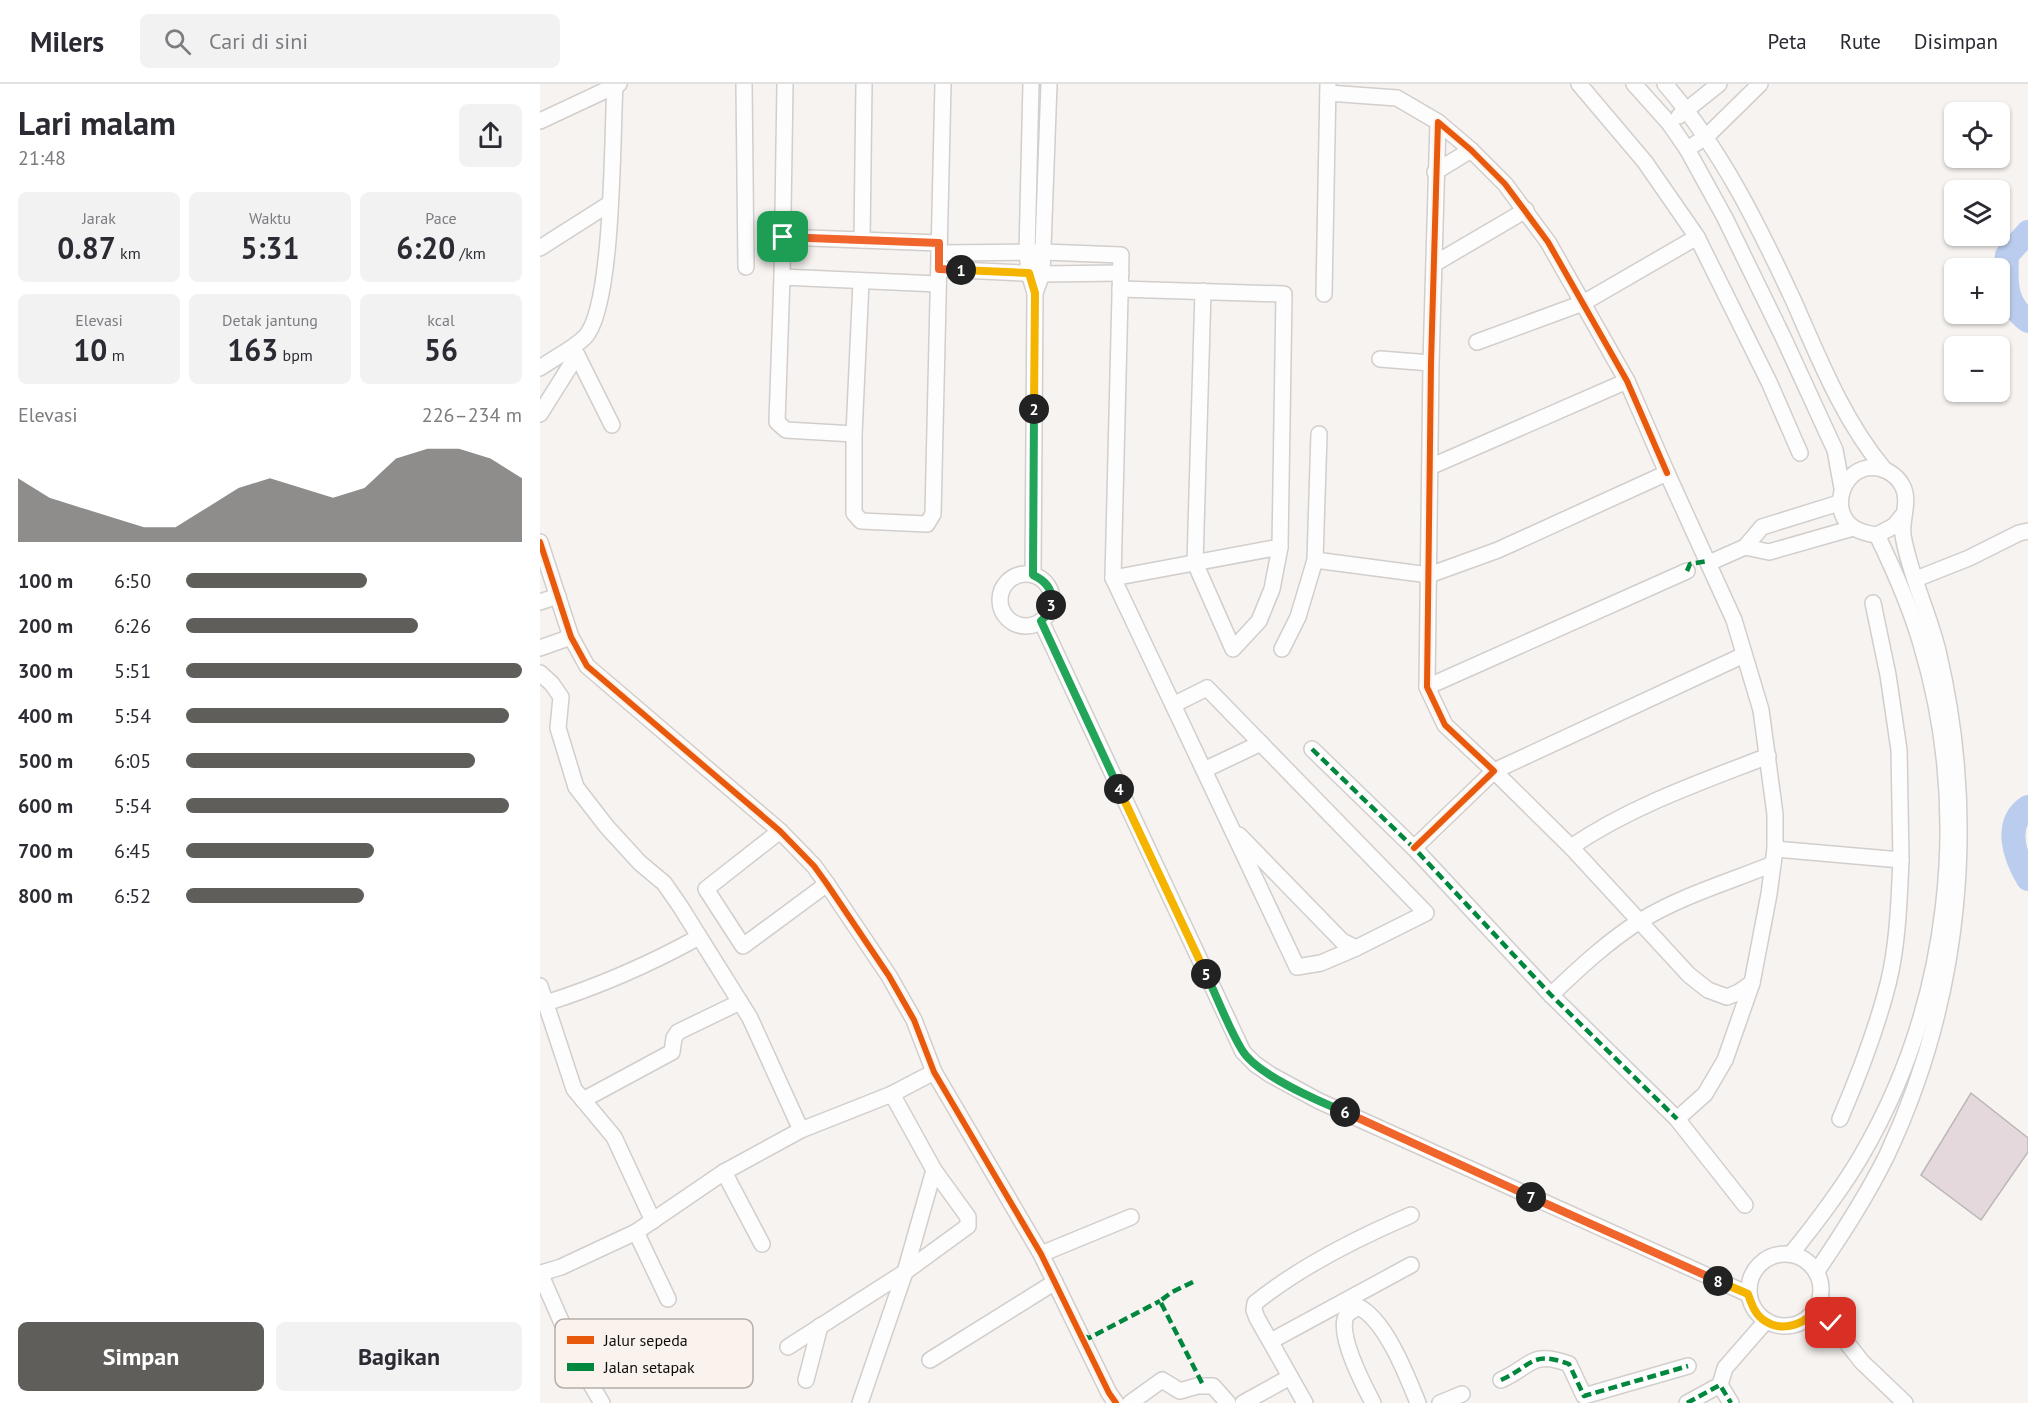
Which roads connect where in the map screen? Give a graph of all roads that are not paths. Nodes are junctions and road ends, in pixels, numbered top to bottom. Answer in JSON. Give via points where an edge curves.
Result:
{"nodes":[{"id":1,"x":744,"y":84,"type":"edge"},
{"id":2,"x":785,"y":84,"type":"edge"},
{"id":3,"x":864,"y":84,"type":"edge"},
{"id":4,"x":943,"y":84,"type":"edge"},
{"id":5,"x":1030,"y":84,"type":"edge"},
{"id":6,"x":1049,"y":84,"type":"edge"},
{"id":7,"x":1579,"y":84,"type":"edge"},
{"id":8,"x":1634,"y":84,"type":"edge"},
{"id":9,"x":1665,"y":84,"type":"edge"},
{"id":10,"x":1719,"y":84,"type":"edge"},
{"id":11,"x":1760,"y":84,"type":"edge"},
{"id":12,"x":617,"y":85,"type":"edge"},
{"id":13,"x":1328,"y":89,"type":"edge"},
{"id":14,"x":1687,"y":110,"type":"junction"},
{"id":15,"x":540,"y":121,"type":"edge"},
{"id":16,"x":1438,"y":122,"type":"junction"},
{"id":17,"x":1669,"y":123,"type":"junction"},
{"id":18,"x":1706,"y":137,"type":"junction"},
{"id":19,"x":1687,"y":149,"type":"junction"},
{"id":20,"x":1471,"y":150,"type":"junction"},
{"id":21,"x":1435,"y":172,"type":"junction"},
{"id":22,"x":609,"y":204,"type":"junction"},
{"id":23,"x":1526,"y":210,"type":"junction"},
{"id":24,"x":783,"y":237,"type":"junction"},
{"id":25,"x":1697,"y":237,"type":"junction"},
{"id":26,"x":862,"y":240,"type":"junction"},
{"id":27,"x":540,"y":248,"type":"edge"},
{"id":28,"x":939,"y":248,"type":"junction"},
{"id":29,"x":1035,"y":252,"type":"junction"},
{"id":30,"x":1434,"y":264,"type":"junction"},
{"id":31,"x":746,"y":267,"type":"dead end"},
{"id":32,"x":1035,"y":273,"type":"junction"},
{"id":33,"x":1120,"y":273,"type":"junction"},
{"id":34,"x":938,"y":276,"type":"junction"},
{"id":35,"x":782,"y":277,"type":"junction"},
{"id":36,"x":861,"y":282,"type":"junction"},
{"id":37,"x":1120,"y":289,"type":"junction"},
{"id":38,"x":1203,"y":291,"type":"junction"},
{"id":39,"x":1324,"y":294,"type":"dead end"},
{"id":40,"x":1583,"y":303,"type":"junction"},
{"id":41,"x":1477,"y":342,"type":"dead end"},
{"id":42,"x":1380,"y":359,"type":"dead end"},
{"id":43,"x":1431,"y":363,"type":"junction"},
{"id":44,"x":540,"y":368,"type":"edge"},
{"id":45,"x":1627,"y":381,"type":"junction"},
{"id":46,"x":540,"y":414,"type":"edge"},
{"id":47,"x":612,"y":425,"type":"dead end"},
{"id":48,"x":854,"y":434,"type":"junction"},
{"id":49,"x":1319,"y":434,"type":"dead end"},
{"id":50,"x":1800,"y":453,"type":"dead end"},
{"id":51,"x":1430,"y":467,"type":"junction"},
{"id":52,"x":1884,"y":469,"type":"junction"},
{"id":53,"x":1667,"y":473,"type":"junction"},
{"id":54,"x":1841,"y":495,"type":"junction"},
{"id":55,"x":1903,"y":515,"type":"junction"},
{"id":56,"x":1853,"y":528,"type":"junction"},
{"id":57,"x":2028,"y":531,"type":"edge"},
{"id":58,"x":1877,"y":535,"type":"junction"},
{"id":59,"x":540,"y":542,"type":"edge"},
{"id":60,"x":1280,"y":547,"type":"junction"},
{"id":61,"x":1745,"y":547,"type":"junction"},
{"id":62,"x":1315,"y":560,"type":"junction"},
{"id":63,"x":1195,"y":563,"type":"junction"},
{"id":64,"x":1709,"y":563,"type":"junction"},
{"id":65,"x":1687,"y":571,"type":"dead end"},
{"id":66,"x":1033,"y":575,"type":"junction"},
{"id":67,"x":1429,"y":575,"type":"junction"},
{"id":68,"x":1113,"y":578,"type":"junction"},
{"id":69,"x":1916,"y":579,"type":"junction"},
{"id":70,"x":558,"y":596,"type":"junction"},
{"id":71,"x":540,"y":603,"type":"edge"},
{"id":72,"x":1873,"y":603,"type":"dead end"},
{"id":73,"x":1041,"y":621,"type":"junction"},
{"id":74,"x":571,"y":637,"type":"junction"},
{"id":75,"x":540,"y":648,"type":"edge"},
{"id":76,"x":1282,"y":650,"type":"dead end"},
{"id":77,"x":1744,"y":655,"type":"junction"},
{"id":78,"x":540,"y":673,"type":"edge"},
{"id":79,"x":1427,"y":687,"type":"junction"},
{"id":80,"x":1173,"y":705,"type":"junction"},
{"id":81,"x":1261,"y":743,"type":"junction"},
{"id":82,"x":1312,"y":749,"type":"dead end"},
{"id":83,"x":1768,"y":756,"type":"junction"},
{"id":84,"x":1204,"y":770,"type":"junction"},
{"id":85,"x":1494,"y":771,"type":"junction"},
{"id":86,"x":1230,"y":826,"type":"junction"},
{"id":87,"x":780,"y":831,"type":"junction"},
{"id":88,"x":1571,"y":847,"type":"junction"},
{"id":89,"x":1414,"y":848,"type":"junction"},
{"id":90,"x":1775,"y":849,"type":"junction"},
{"id":91,"x":1900,"y":860,"type":"junction"},
{"id":92,"x":1773,"y":864,"type":"junction"},
{"id":93,"x":827,"y":884,"type":"junction"},
{"id":94,"x":1639,"y":922,"type":"junction"},
{"id":95,"x":699,"y":937,"type":"junction"},
{"id":96,"x":1356,"y":948,"type":"junction"},
{"id":97,"x":1752,"y":983,"type":"junction"},
{"id":98,"x":540,"y":986,"type":"edge"},
{"id":99,"x":1551,"y":995,"type":"junction"},
{"id":100,"x":1718,"y":995,"type":"junction"},
{"id":101,"x":740,"y":1002,"type":"junction"},
{"id":102,"x":546,"y":1003,"type":"junction"},
{"id":103,"x":1738,"y":1022,"type":"junction"},
{"id":104,"x":547,"y":1027,"type":"edge"},
{"id":105,"x":934,"y":1072,"type":"junction"},
{"id":106,"x":892,"y":1094,"type":"junction"},
{"id":107,"x":583,"y":1100,"type":"junction"},
{"id":108,"x":1677,"y":1119,"type":"junction"},
{"id":109,"x":1840,"y":1119,"type":"dead end"},
{"id":110,"x":801,"y":1130,"type":"junction"},
{"id":111,"x":934,"y":1170,"type":"junction"},
{"id":112,"x":724,"y":1172,"type":"junction"},
{"id":113,"x":1745,"y":1205,"type":"dead end"},
{"id":114,"x":1411,"y":1215,"type":"dead end"},
{"id":115,"x":1131,"y":1217,"type":"dead end"},
{"id":116,"x":652,"y":1221,"type":"junction"},
{"id":117,"x":636,"y":1232,"type":"junction"},
{"id":118,"x":762,"y":1244,"type":"dead end"},
{"id":119,"x":1041,"y":1254,"type":"junction"},
{"id":120,"x":1791,"y":1254,"type":"junction"},
{"id":121,"x":1411,"y":1265,"type":"dead end"},
{"id":122,"x":1817,"y":1271,"type":"junction"},
{"id":123,"x":905,"y":1272,"type":"junction"},
{"id":124,"x":541,"y":1273,"type":"edge"},
{"id":125,"x":1055,"y":1282,"type":"junction"},
{"id":126,"x":1748,"y":1294,"type":"junction"},
{"id":127,"x":668,"y":1299,"type":"dead end"},
{"id":128,"x":1817,"y":1305,"type":"junction"},
{"id":129,"x":561,"y":1319,"type":"edge"},
{"id":130,"x":1807,"y":1319,"type":"junction"},
{"id":131,"x":1766,"y":1322,"type":"junction"},
{"id":132,"x":820,"y":1326,"type":"junction"},
{"id":133,"x":1842,"y":1339,"type":"junction"},
{"id":134,"x":1271,"y":1341,"type":"junction"},
{"id":135,"x":788,"y":1347,"type":"dead end"},
{"id":136,"x":930,"y":1360,"type":"dead end"},
{"id":137,"x":1688,"y":1366,"type":"dead end"},
{"id":138,"x":1290,"y":1377,"type":"junction"},
{"id":139,"x":806,"y":1380,"type":"dead end"},
{"id":140,"x":1501,"y":1380,"type":"dead end"},
{"id":141,"x":1719,"y":1385,"type":"junction"},
{"id":142,"x":593,"y":1388,"type":"edge"},
{"id":143,"x":1462,"y":1394,"type":"dead end"},
{"id":144,"x":1586,"y":1400,"type":"edge"},
{"id":145,"x":602,"y":1403,"type":"edge"},
{"id":146,"x":860,"y":1403,"type":"edge"},
{"id":147,"x":1116,"y":1403,"type":"edge"},
{"id":148,"x":1130,"y":1403,"type":"edge"},
{"id":149,"x":1228,"y":1403,"type":"edge"},
{"id":150,"x":1243,"y":1403,"type":"edge"},
{"id":151,"x":1305,"y":1403,"type":"edge"},
{"id":152,"x":1373,"y":1403,"type":"edge"},
{"id":153,"x":1418,"y":1403,"type":"edge"},
{"id":154,"x":1440,"y":1403,"type":"edge"},
{"id":155,"x":1687,"y":1403,"type":"edge"},
{"id":156,"x":1731,"y":1403,"type":"edge"},
{"id":157,"x":1905,"y":1403,"type":"edge"}],
"edges":[{"from":1,"to":31,"type":"street"},
{"from":2,"to":24,"type":"street"},
{"from":3,"to":26,"type":"street"},
{"from":4,"to":28,"type":"street"},
{"from":5,"to":29,"type":"street"},
{"from":6,"to":29,"type":"street"},
{"from":7,"to":25,"type":"street","via":[[1645,162]]},
{"from":8,"to":17,"type":"street"},
{"from":9,"to":14,"type":"street"},
{"from":10,"to":14,"type":"street"},
{"from":11,"to":18,"type":"street"},
{"from":12,"to":15,"type":"street"},
{"from":12,"to":22,"type":"street"},
{"from":13,"to":16,"type":"street","via":[[1396,98]]},
{"from":13,"to":39,"type":"street"},
{"from":14,"to":17,"type":"street"},
{"from":14,"to":18,"type":"street"},
{"from":16,"to":20,"type":"street"},
{"from":16,"to":21,"type":"street"},
{"from":17,"to":19,"type":"street"},
{"from":18,"to":19,"type":"street"},
{"from":18,"to":52,"type":"street","via":[[1746,205],[1864,445]]},
{"from":19,"to":54,"type":"street","via":[[1725,218],[1835,450]]},
{"from":20,"to":21,"type":"street"},
{"from":20,"to":23,"type":"street"},
{"from":21,"to":30,"type":"street"},
{"from":22,"to":27,"type":"street"},
{"from":22,"to":44,"type":"street","via":[[604,289],[595,318],[586,336]]},
{"from":23,"to":30,"type":"street"},
{"from":23,"to":40,"type":"street"},
{"from":24,"to":26,"type":"street"},
{"from":24,"to":35,"type":"street"},
{"from":25,"to":40,"type":"street"},
{"from":25,"to":50,"type":"street"},
{"from":26,"to":28,"type":"street"},
{"from":28,"to":29,"type":"street"},
{"from":28,"to":34,"type":"street"},
{"from":29,"to":32,"type":"street"},
{"from":29,"to":33,"type":"street","via":[[1121,255]]},
{"from":30,"to":43,"type":"street"},
{"from":32,"to":33,"type":"street"},
{"from":32,"to":34,"type":"street"},
{"from":32,"to":66,"type":"street"},
{"from":33,"to":37,"type":"street"},
{"from":34,"to":36,"type":"street"},
{"from":34,"to":48,"type":"street","via":[[930,522],[921,525],[856,518]]},
{"from":35,"to":36,"type":"street"},
{"from":35,"to":48,"type":"street","via":[[777,422],[786,430]]},
{"from":36,"to":48,"type":"street"},
{"from":37,"to":38,"type":"street"},
{"from":37,"to":68,"type":"street"},
{"from":38,"to":60,"type":"street","via":[[1284,294]]},
{"from":38,"to":63,"type":"street"},
{"from":40,"to":41,"type":"street"},
{"from":40,"to":45,"type":"street"},
{"from":42,"to":43,"type":"street"},
{"from":43,"to":51,"type":"street"},
{"from":45,"to":51,"type":"street"},
{"from":45,"to":53,"type":"street"},
{"from":46,"to":47,"type":"street","via":[[576,355]]},
{"from":49,"to":62,"type":"street"},
{"from":51,"to":67,"type":"street"},
{"from":52,"to":54,"type":"street","via":[[1867,468],[1852,475]]},
{"from":52,"to":55,"type":"street","via":[[1896,476],[1903,488]]},
{"from":53,"to":64,"type":"street"},
{"from":53,"to":67,"type":"street","via":[[1498,550]]},
{"from":54,"to":56,"type":"street","via":[[1844,517]]},
{"from":54,"to":61,"type":"street","via":[[1762,527]]},
{"from":55,"to":58,"type":"street","via":[[1894,526]]},
{"from":55,"to":69,"type":"street","via":[[1903,535]]},
{"from":56,"to":58,"type":"street"},
{"from":56,"to":61,"type":"street","via":[[1769,552]]},
{"from":57,"to":69,"type":"street"},
{"from":58,"to":120,"type":"street","via":[[1902,588],[1936,701],[1945,759],[1948,818],[1940,936],[1928,994],[1888,1105],[1828,1207]]},
{"from":59,"to":70,"type":"street"},
{"from":60,"to":63,"type":"street"},
{"from":60,"to":63,"type":"street","via":[[1272,589],[1259,621],[1233,649]]},
{"from":61,"to":64,"type":"street"},
{"from":62,"to":67,"type":"street"},
{"from":62,"to":76,"type":"street","via":[[1298,617]]},
{"from":63,"to":68,"type":"street"},
{"from":64,"to":77,"type":"street","via":[[1734,620]]},
{"from":65,"to":79,"type":"street"},
{"from":66,"to":73,"type":"street","via":[[1047,584],[1052,599]]},
{"from":66,"to":73,"type":"street","via":[[1018,576],[1006,584],[1001,605],[1007,618],[1020,625]]},
{"from":67,"to":79,"type":"street"},
{"from":68,"to":80,"type":"street"},
{"from":69,"to":122,"type":"street","via":[[1938,650],[1952,722],[1959,796],[1959,870],[1952,943],[1937,1015],[1915,1086],[1866,1195]]},
{"from":70,"to":71,"type":"street"},
{"from":70,"to":74,"type":"street"},
{"from":72,"to":91,"type":"street","via":[[1899,750]]},
{"from":73,"to":126,"type":"street","via":[[1243,1052],[1254,1064],[1319,1101]]},
{"from":74,"to":75,"type":"street"},
{"from":74,"to":87,"type":"street","via":[[587,666]]},
{"from":77,"to":83,"type":"street","via":[[1761,710]]},
{"from":77,"to":85,"type":"street"},
{"from":78,"to":95,"type":"street","via":[[561,697],[558,728],[576,787],[607,827],[664,884]]},
{"from":79,"to":85,"type":"street","via":[[1445,725]]},
{"from":80,"to":81,"type":"street","via":[[1207,688]]},
{"from":80,"to":84,"type":"street"},
{"from":81,"to":84,"type":"street"},
{"from":81,"to":96,"type":"street","via":[[1426,913]]},
{"from":82,"to":89,"type":"street"},
{"from":83,"to":88,"type":"street","via":[[1671,794],[1591,833]]},
{"from":83,"to":90,"type":"street"},
{"from":84,"to":86,"type":"street"},
{"from":85,"to":88,"type":"street"},
{"from":85,"to":89,"type":"street"},
{"from":86,"to":96,"type":"street","via":[[1342,941]]},
{"from":86,"to":96,"type":"street","via":[[1297,967],[1321,963]]},
{"from":87,"to":93,"type":"street"},
{"from":87,"to":93,"type":"street","via":[[706,889],[743,946]]},
{"from":88,"to":94,"type":"street"},
{"from":89,"to":99,"type":"street"},
{"from":90,"to":91,"type":"street"},
{"from":90,"to":92,"type":"street"},
{"from":91,"to":109,"type":"street","via":[[1899,905],[1888,982],[1874,1032]]},
{"from":92,"to":94,"type":"street","via":[[1670,904]]},
{"from":92,"to":97,"type":"street"},
{"from":93,"to":105,"type":"street","via":[[889,976],[914,1020]]},
{"from":94,"to":99,"type":"street","via":[[1582,965]]},
{"from":94,"to":100,"type":"street","via":[[1689,975]]},
{"from":95,"to":101,"type":"street"},
{"from":95,"to":102,"type":"street","via":[[597,987]]},
{"from":97,"to":100,"type":"street","via":[[1727,997]]},
{"from":97,"to":103,"type":"street"},
{"from":98,"to":102,"type":"street"},
{"from":99,"to":108,"type":"street"},
{"from":100,"to":103,"type":"street"},
{"from":101,"to":107,"type":"street","via":[[678,1032],[672,1052]]},
{"from":101,"to":110,"type":"street"},
{"from":102,"to":104,"type":"street"},
{"from":103,"to":108,"type":"street","via":[[1725,1060],[1705,1094]]},
{"from":104,"to":107,"type":"street","via":[[574,1089]]},
{"from":105,"to":106,"type":"street"},
{"from":105,"to":119,"type":"street"},
{"from":106,"to":110,"type":"street"},
{"from":106,"to":111,"type":"street"},
{"from":107,"to":116,"type":"street","via":[[614,1137]]},
{"from":108,"to":113,"type":"street"},
{"from":110,"to":112,"type":"street"},
{"from":111,"to":123,"type":"street"},
{"from":111,"to":123,"type":"street","via":[[968,1217],[968,1226]]},
{"from":112,"to":116,"type":"street"},
{"from":112,"to":118,"type":"street"},
{"from":114,"to":134,"type":"street","via":[[1321,1260],[1255,1303],[1254,1310]]},
{"from":115,"to":119,"type":"street"},
{"from":116,"to":117,"type":"street"},
{"from":117,"to":124,"type":"street"},
{"from":117,"to":127,"type":"street"},
{"from":119,"to":125,"type":"street"},
{"from":120,"to":122,"type":"street"},
{"from":120,"to":126,"type":"street","via":[[1767,1258],[1757,1266],[1750,1277]]},
{"from":121,"to":134,"type":"street"},
{"from":122,"to":128,"type":"street"},
{"from":123,"to":132,"type":"street"},
{"from":123,"to":146,"type":"street"},
{"from":124,"to":129,"type":"street"},
{"from":125,"to":136,"type":"street"},
{"from":125,"to":147,"type":"street"},
{"from":126,"to":131,"type":"street","via":[[1754,1310]]},
{"from":128,"to":130,"type":"street"},
{"from":128,"to":133,"type":"street"},
{"from":130,"to":131,"type":"street","via":[[1786,1327]]},
{"from":130,"to":133,"type":"street"},
{"from":131,"to":141,"type":"street","via":[[1725,1368]]},
{"from":132,"to":135,"type":"street"},
{"from":132,"to":139,"type":"street"},
{"from":133,"to":157,"type":"street"},
{"from":134,"to":138,"type":"street"},
{"from":137,"to":144,"type":"street"},
{"from":138,"to":150,"type":"street"},
{"from":138,"to":151,"type":"street"},
{"from":140,"to":144,"type":"street","via":[[1533,1359],[1551,1358],[1569,1364]]},
{"from":141,"to":155,"type":"street"},
{"from":141,"to":156,"type":"street"},
{"from":142,"to":145,"type":"street"},
{"from":143,"to":154,"type":"street"},
{"from":148,"to":149,"type":"street","via":[[1162,1380],[1180,1391],[1213,1386]]},
{"from":152,"to":153,"type":"street","via":[[1356,1372],[1347,1342],[1344,1319],[1359,1307],[1390,1343]]}]}
